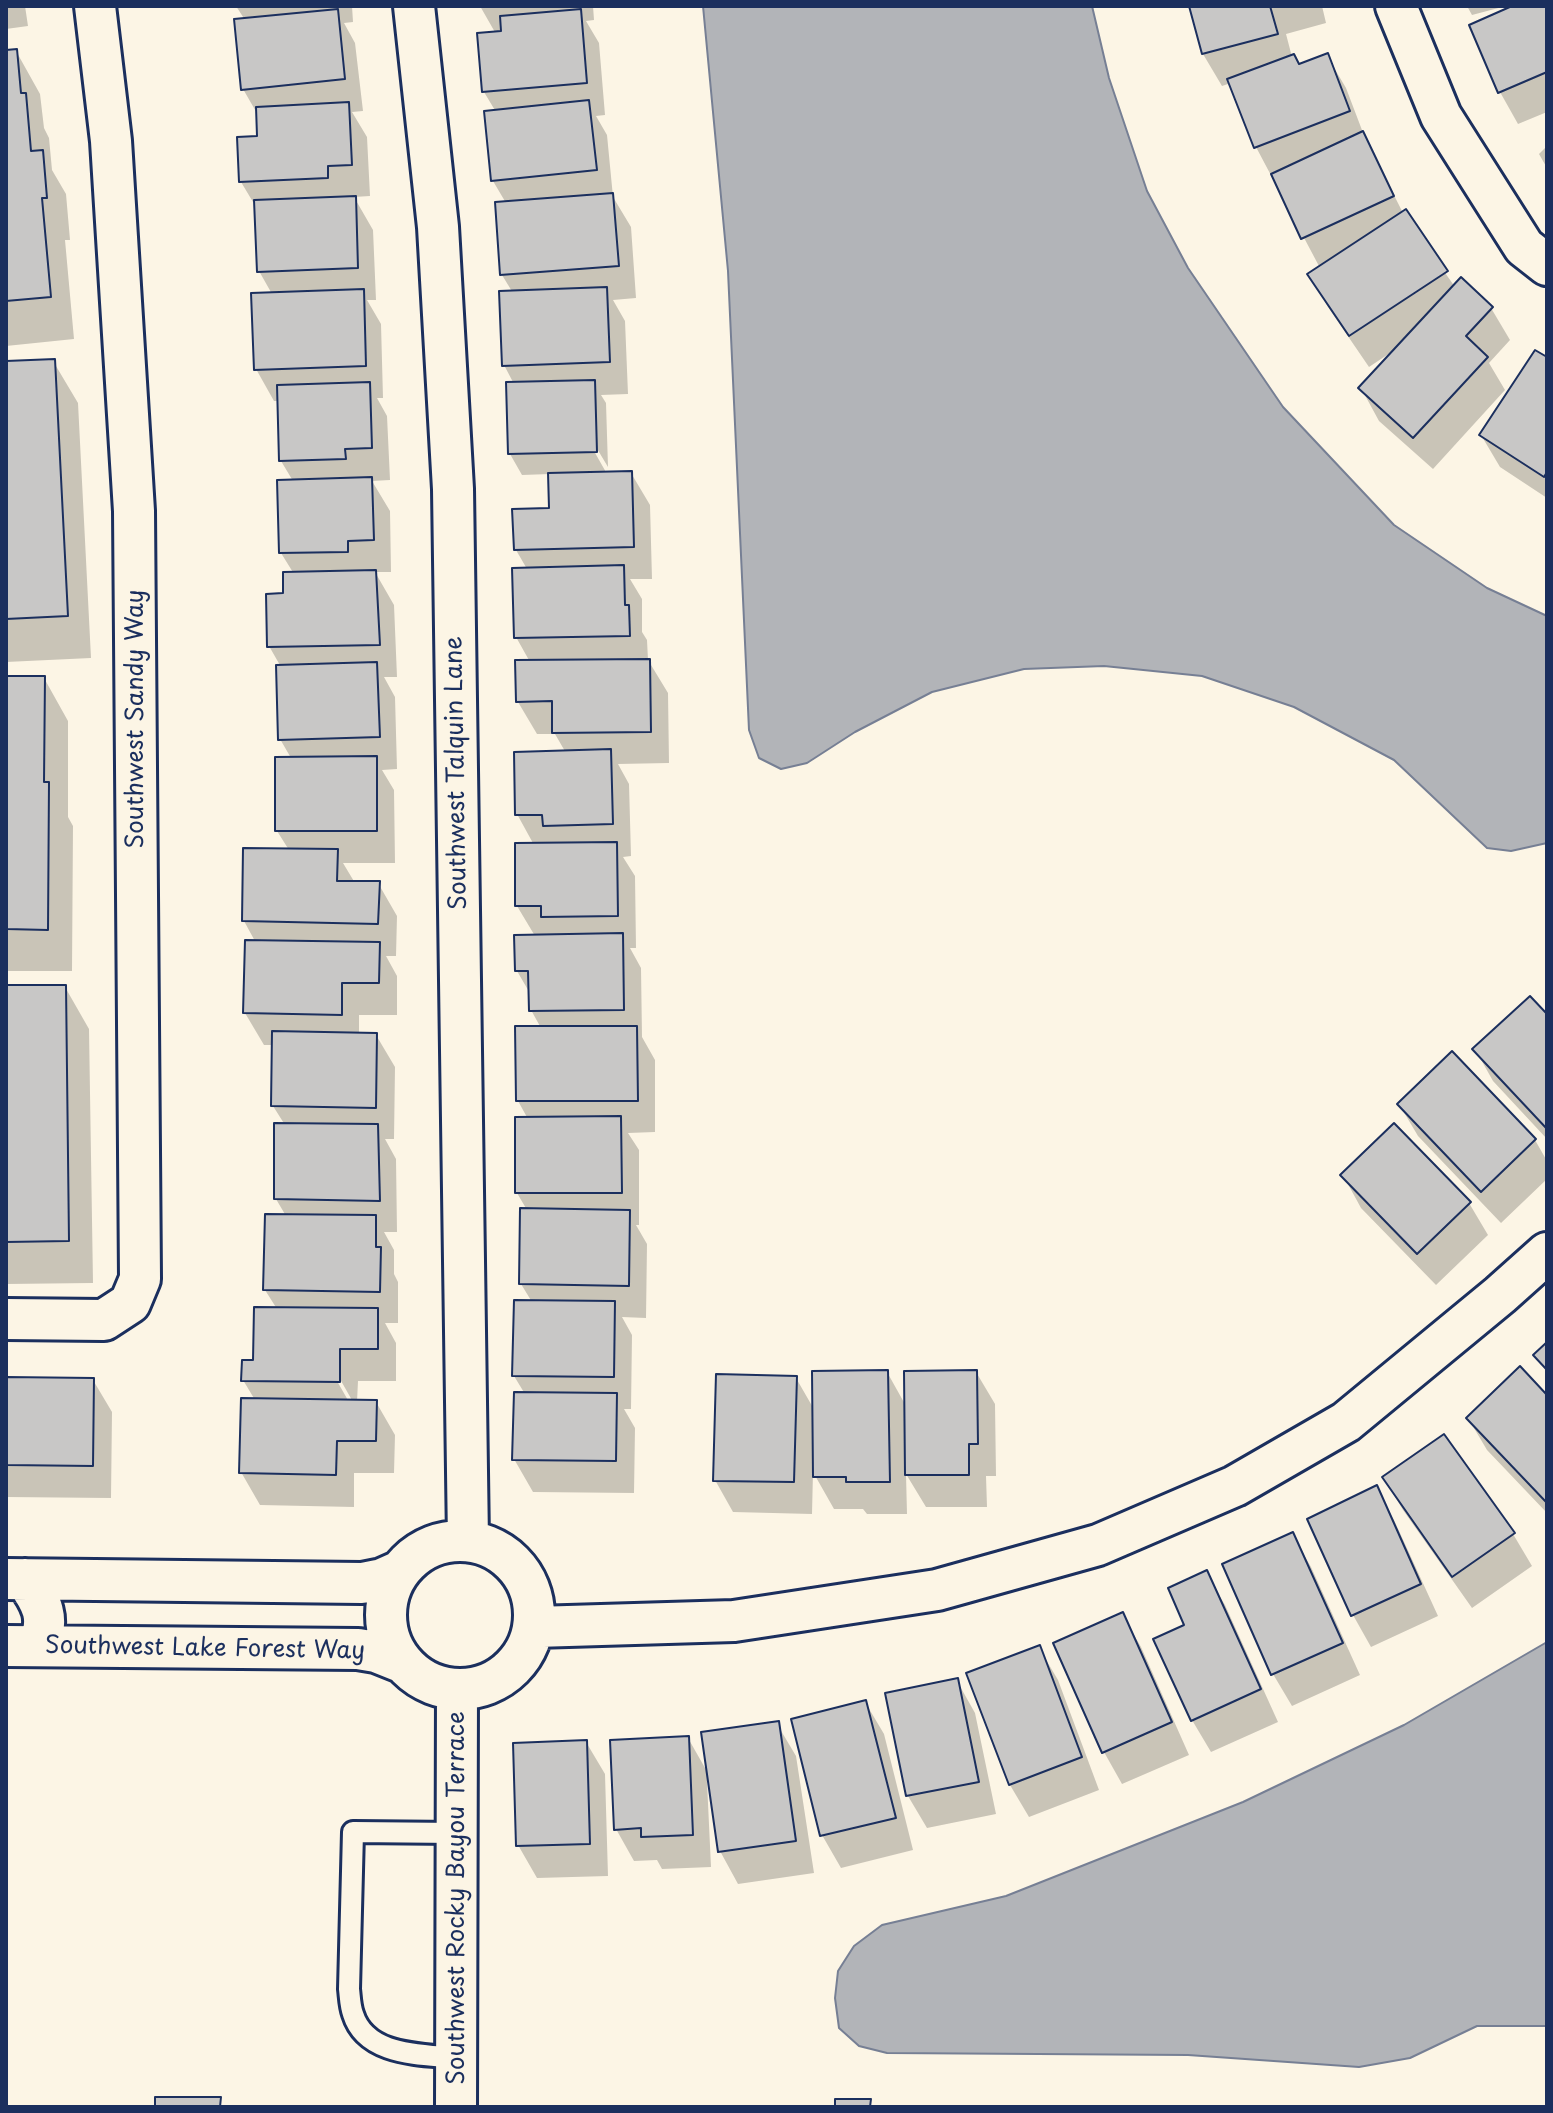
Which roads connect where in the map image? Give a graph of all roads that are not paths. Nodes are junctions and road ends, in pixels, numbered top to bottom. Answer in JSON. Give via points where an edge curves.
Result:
{"nodes":[{"id":1,"x":95,"y":6,"type":"edge"},
{"id":2,"x":414,"y":6,"type":"edge"},
{"id":3,"x":1396,"y":6,"type":"edge"},
{"id":4,"x":1547,"y":265,"type":"edge"},
{"id":5,"x":1547,"y":1253,"type":"edge"},
{"id":6,"x":6,"y":1319,"type":"edge"},
{"id":7,"x":468,"y":1541,"type":"junction"},
{"id":8,"x":400,"y":1571,"type":"junction"},
{"id":9,"x":16,"y":1579,"type":"edge"},
{"id":10,"x":535,"y":1627,"type":"junction"},
{"id":11,"x":22,"y":1646,"type":"edge"},
{"id":12,"x":401,"y":1662,"type":"junction"},
{"id":13,"x":457,"y":1689,"type":"junction"},
{"id":14,"x":457,"y":1833,"type":"junction"},
{"id":15,"x":456,"y":2058,"type":"junction"},
{"id":16,"x":456,"y":2107,"type":"edge"}],
"edges":[{"from":1,"to":6,"type":"street","name":"Southwest Sandy Way","via":[[111,141],[134,511],[140,1279],[130,1303],[104,1320]]},
{"from":2,"to":7,"type":"street","name":"Southwest Talquin Lane","via":[[438,227],[453,489]]},
{"from":3,"to":4,"type":"street","via":[[1441,116],[1524,247]]},
{"from":5,"to":10,"type":"street","via":[[1346,1422],[1235,1486],[1098,1545],[937,1590],[734,1621]]},
{"from":7,"to":8,"type":"street","via":[[442,1543],[418,1553]]},
{"from":7,"to":10,"type":"street","via":[[494,1548],[520,1570],[534,1601]]},
{"from":8,"to":9,"type":"street","via":[[362,1583]]},
{"from":8,"to":12,"type":"street","via":[[388,1595],[385,1621]]},
{"from":9,"to":11,"type":"street","via":[[40,1600],[45,1614],[44,1634]]},
{"from":10,"to":13,"type":"street","via":[[518,1663],[498,1680]]},
{"from":11,"to":12,"type":"street","name":"Southwest Lake Forest Way","via":[[358,1649]]},
{"from":12,"to":13,"type":"street","via":[[421,1679]]},
{"from":13,"to":14,"type":"street","name":"Southwest Rocky Bayou Terrace"},
{"from":14,"to":15,"type":"street","name":"Southwest Rocky Bayou Terrace"},
{"from":14,"to":15,"type":"lane","via":[[353,1832],[349,1989],[361,2031],[378,2044]]},
{"from":15,"to":16,"type":"street","name":"Southwest Rocky Bayou Terrace"}]}
